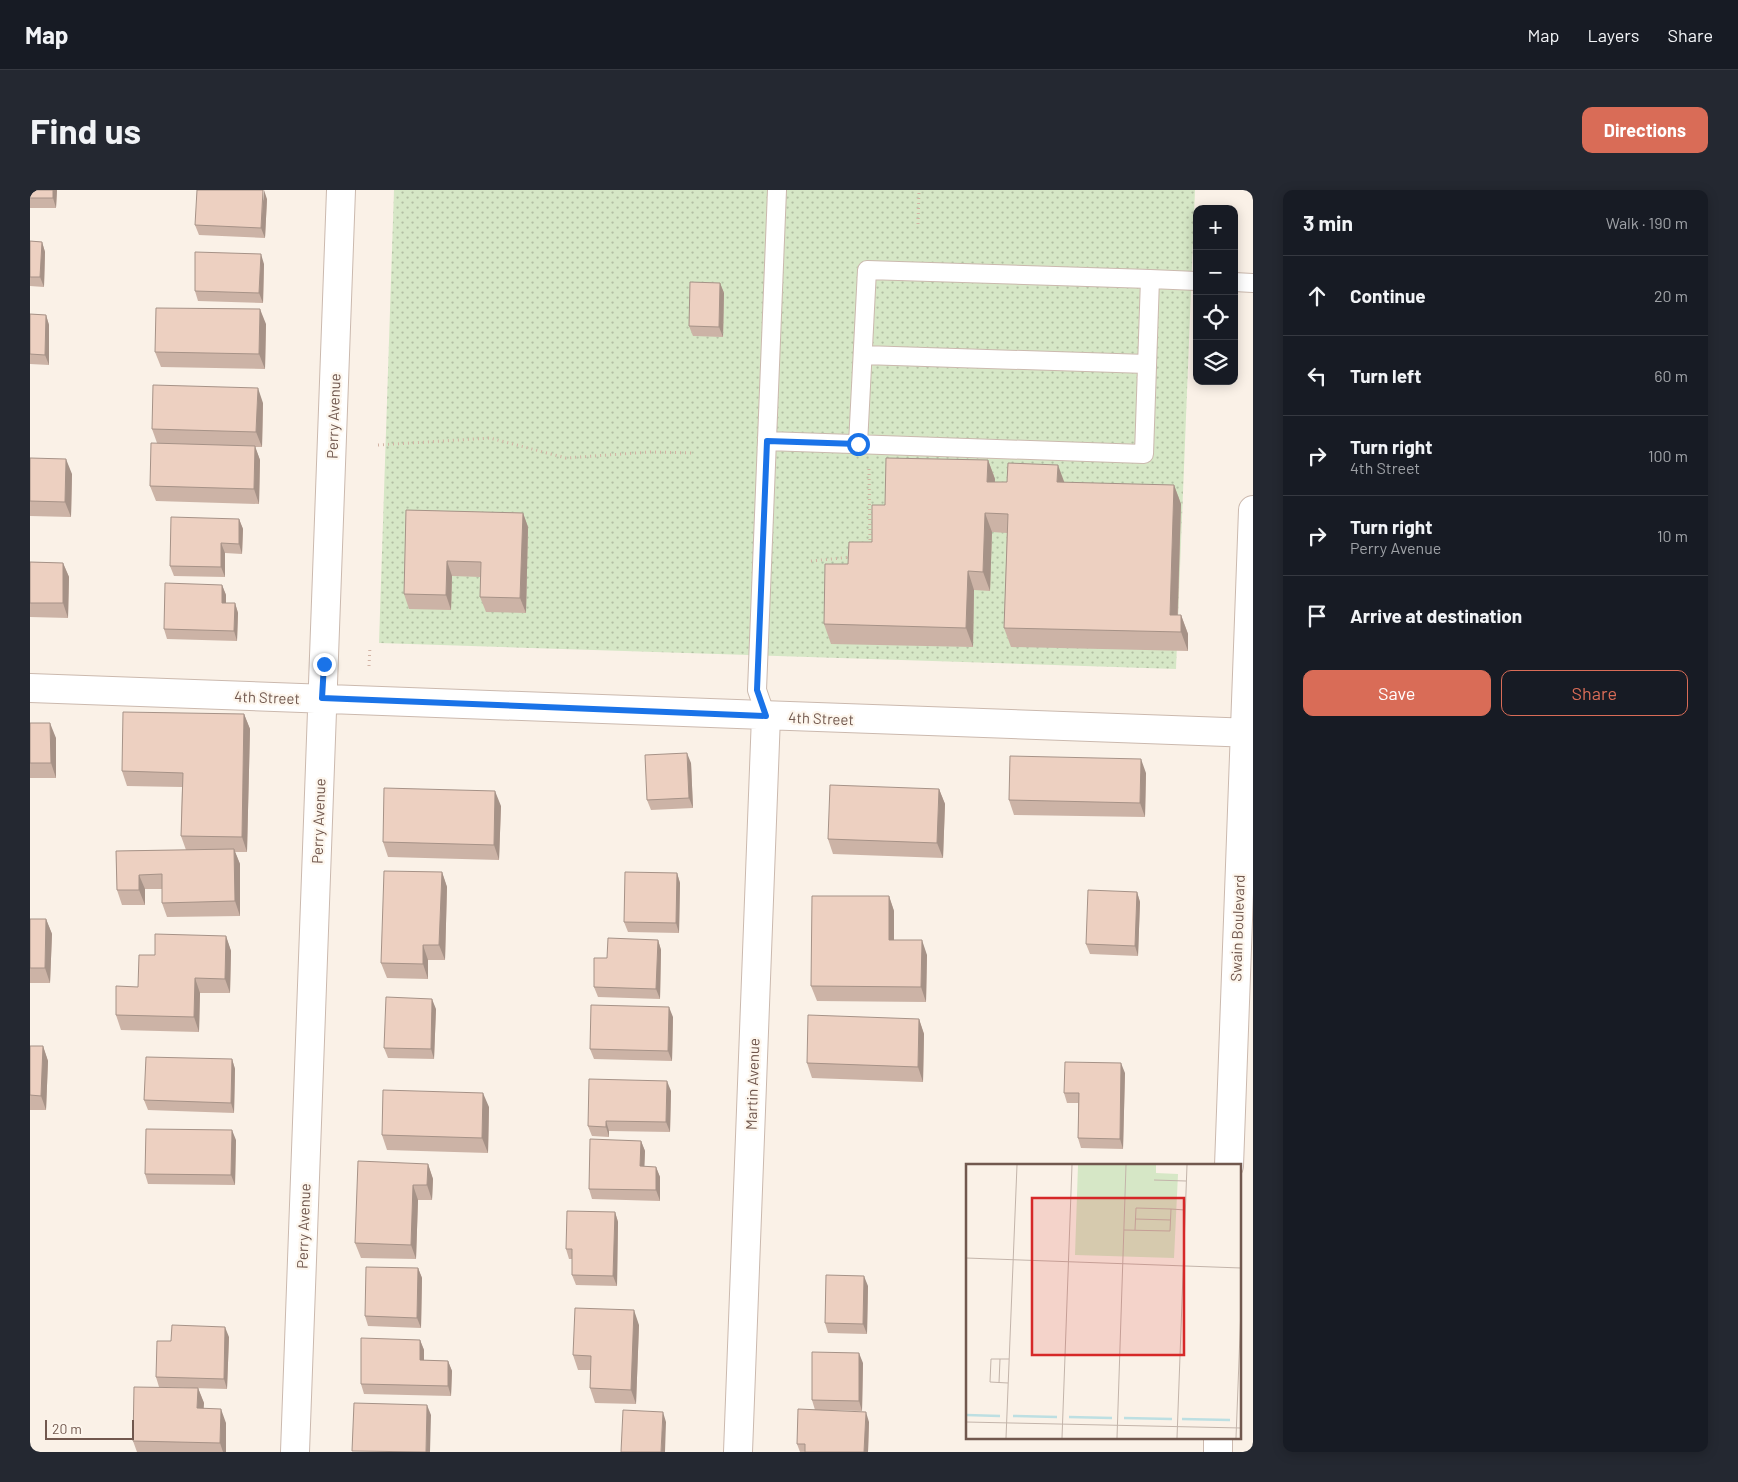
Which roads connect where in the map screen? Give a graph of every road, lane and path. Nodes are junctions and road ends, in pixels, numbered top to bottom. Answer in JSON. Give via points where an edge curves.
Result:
{"nodes":[{"id":1,"x":341,"y":190,"type":"edge"},
{"id":2,"x":777,"y":190,"type":"edge"},
{"id":3,"x":919,"y":190,"type":"edge"},
{"id":4,"x":918,"y":224,"type":"dead end"},
{"id":5,"x":1150,"y":279,"type":"junction"},
{"id":6,"x":1193,"y":281,"type":"edge"},
{"id":7,"x":1238,"y":282,"type":"edge"},
{"id":8,"x":1253,"y":283,"type":"edge"},
{"id":9,"x":863,"y":356,"type":"junction"},
{"id":10,"x":1147,"y":364,"type":"junction"},
{"id":11,"x":767,"y":441,"type":"junction"},
{"id":12,"x":858,"y":444,"type":"junction"},
{"id":13,"x":378,"y":445,"type":"dead end"},
{"id":14,"x":695,"y":453,"type":"dead end"},
{"id":15,"x":869,"y":466,"type":"dead end"},
{"id":16,"x":1253,"y":510,"type":"edge"},
{"id":17,"x":870,"y":554,"type":"edge"},
{"id":18,"x":855,"y":556,"type":"edge"},
{"id":19,"x":811,"y":561,"type":"dead end"},
{"id":20,"x":370,"y":646,"type":"dead end"},
{"id":21,"x":370,"y":666,"type":"dead end"},
{"id":22,"x":30,"y":688,"type":"edge"},
{"id":23,"x":322,"y":698,"type":"junction"},
{"id":24,"x":766,"y":716,"type":"junction"},
{"id":25,"x":1249,"y":733,"type":"edge"},
{"id":26,"x":1229,"y":1164,"type":"edge"},
{"id":27,"x":295,"y":1452,"type":"edge"},
{"id":28,"x":738,"y":1452,"type":"edge"}],
"edges":[{"from":1,"to":23,"type":"street","name":"Perry Avenue"},
{"from":2,"to":11,"type":"lane"},
{"from":3,"to":4,"type":"path"},
{"from":5,"to":6,"type":"lane"},
{"from":5,"to":9,"type":"lane","via":[[868,270]]},
{"from":5,"to":10,"type":"lane"},
{"from":7,"to":8,"type":"lane"},
{"from":9,"to":10,"type":"lane"},
{"from":9,"to":12,"type":"lane"},
{"from":10,"to":12,"type":"lane","via":[[1144,454]]},
{"from":11,"to":12,"type":"lane"},
{"from":11,"to":24,"type":"lane","via":[[757,690]]},
{"from":13,"to":14,"type":"path","via":[[490,438],[566,458],[650,452]]},
{"from":15,"to":17,"type":"path"},
{"from":16,"to":25,"type":"street","name":"Swain Boulevard"},
{"from":18,"to":19,"type":"path"},
{"from":20,"to":21,"type":"path"},
{"from":22,"to":23,"type":"street","name":"4th Street"},
{"from":23,"to":24,"type":"street","name":"4th Street"},
{"from":23,"to":27,"type":"street","name":"Perry Avenue"},
{"from":24,"to":25,"type":"street","name":"4th Street"},
{"from":24,"to":28,"type":"street","name":"Martin Avenue"},
{"from":25,"to":26,"type":"street","name":"Swain Boulevard"}]}
